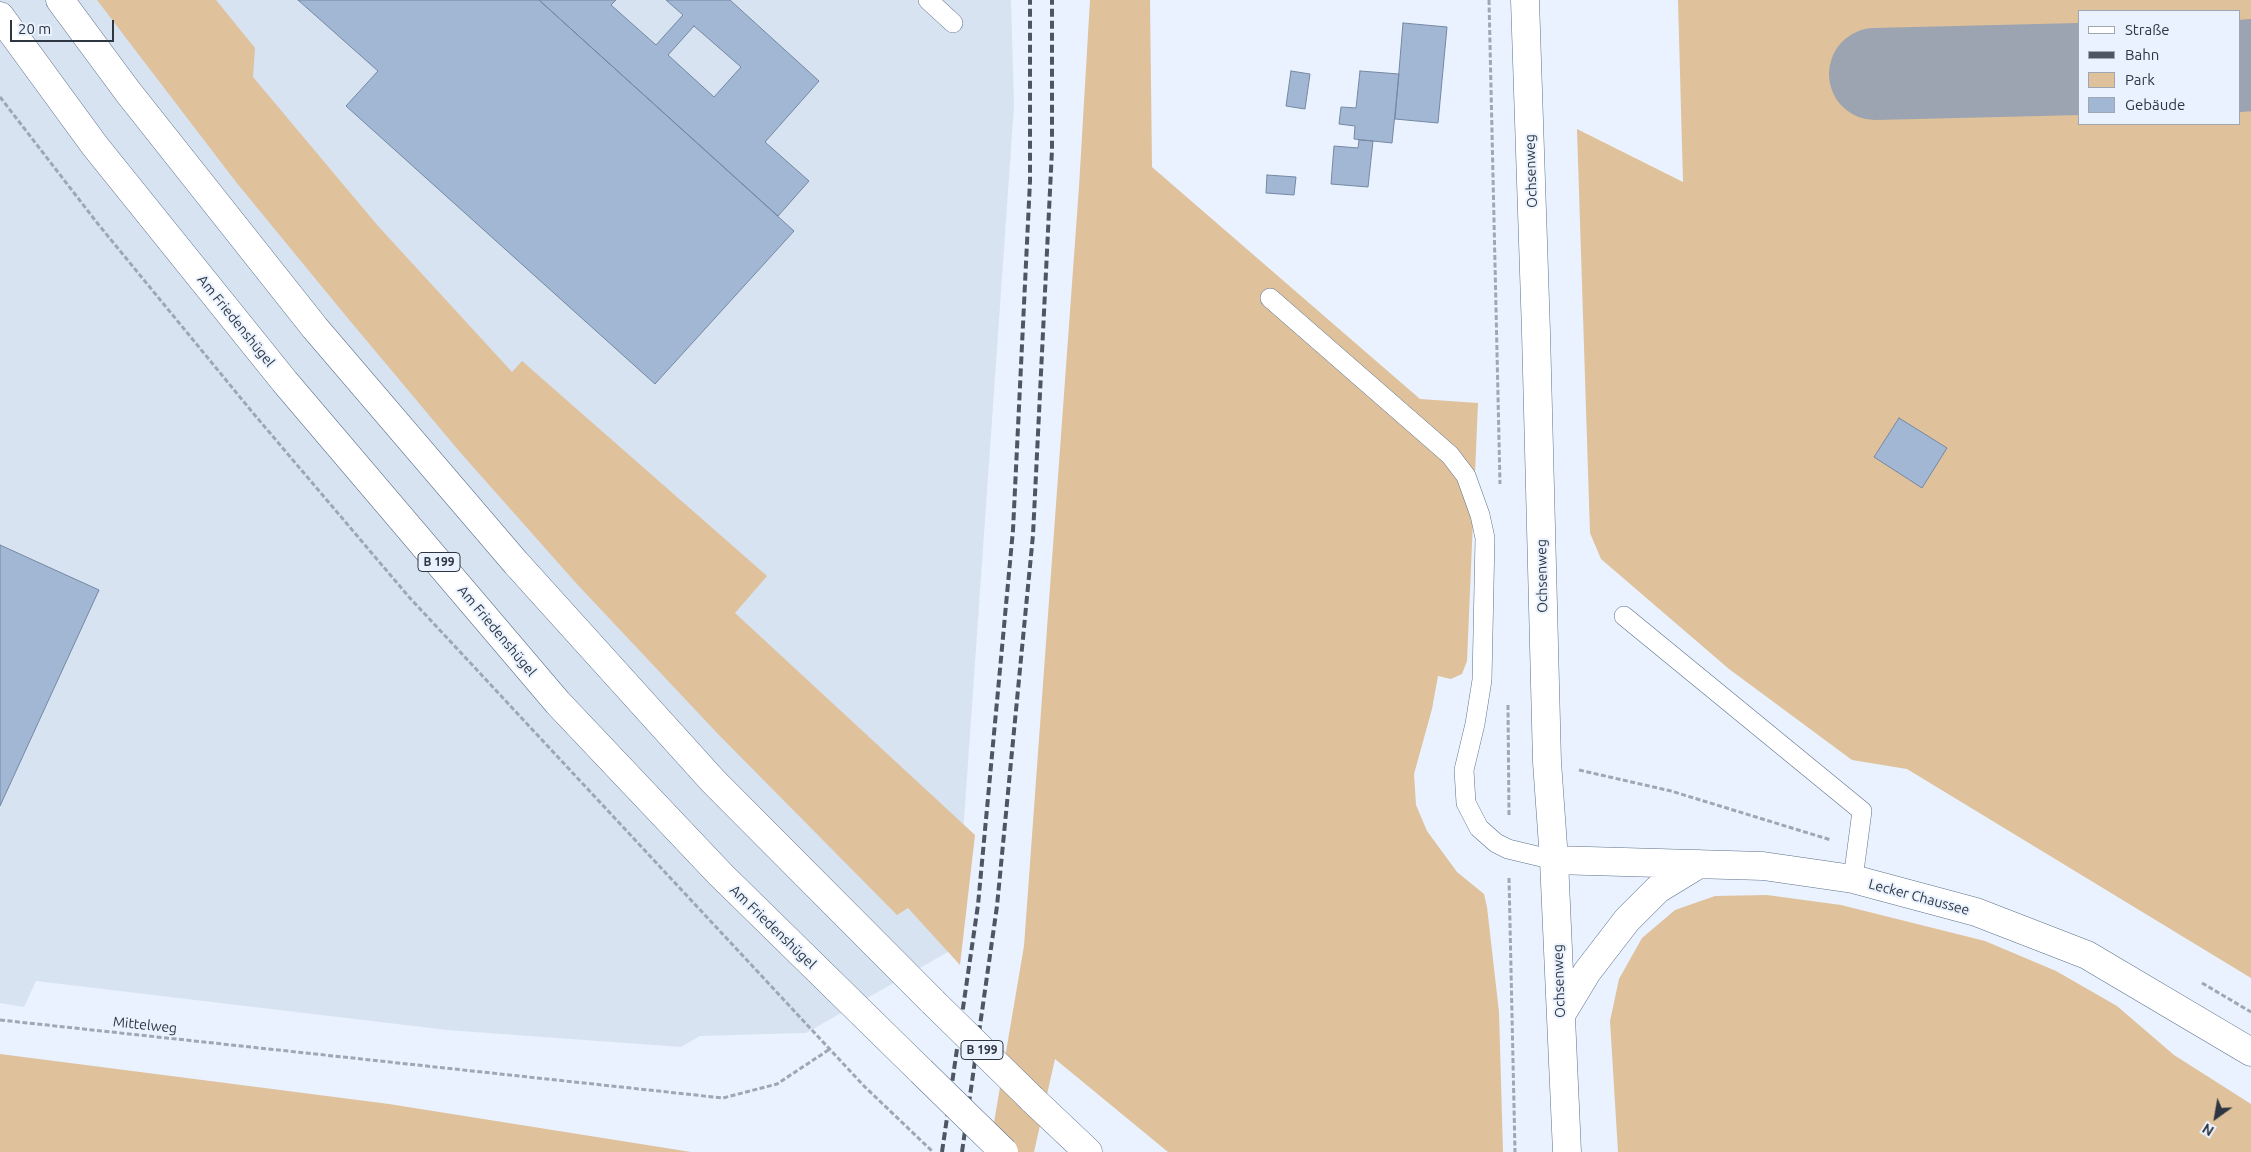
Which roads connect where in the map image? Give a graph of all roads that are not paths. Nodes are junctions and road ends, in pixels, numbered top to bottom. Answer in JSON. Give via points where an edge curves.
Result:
{"nodes":[{"id":1,"x":60,"y":0,"type":"edge"},
{"id":2,"x":928,"y":0,"type":"edge"},
{"id":3,"x":1525,"y":0,"type":"edge"},
{"id":4,"x":0,"y":16,"type":"edge"},
{"id":5,"x":953,"y":23,"type":"dead end"},
{"id":6,"x":1270,"y":298,"type":"dead end"},
{"id":7,"x":1624,"y":616,"type":"dead end"},
{"id":8,"x":1554,"y":860,"type":"junction"},
{"id":9,"x":1699,"y":864,"type":"junction"},
{"id":10,"x":1853,"y":879,"type":"junction"},
{"id":11,"x":1561,"y":1015,"type":"junction"},
{"id":12,"x":2251,"y":1052,"type":"edge"},
{"id":13,"x":1004,"y":1152,"type":"edge"},
{"id":14,"x":1088,"y":1152,"type":"edge"},
{"id":15,"x":1567,"y":1152,"type":"edge"}],
"edges":[{"from":1,"to":14,"type":"main road","number":"B 199","bridge":true,"via":[[128,92],[315,328],[516,563],[712,781]]},
{"from":2,"to":5,"type":"lane"},
{"from":3,"to":8,"type":"main road","name":"Ochsenweg","via":[[1547,762]]},
{"from":4,"to":13,"type":"main road","name":"Am Friedenshügel","number":"B 199","bridge":true,"via":[[95,146],[278,374],[558,702],[720,874]]},
{"from":6,"to":8,"type":"lane","via":[[1450,454],[1466,476],[1485,538],[1482,680],[1464,770],[1466,804],[1479,828],[1496,843],[1508,850]]},
{"from":7,"to":10,"type":"lane","via":[[1862,811]]},
{"from":8,"to":9,"type":"main road","name":"Lecker Chaussee"},
{"from":8,"to":11,"type":"main road","name":"Ochsenweg"},
{"from":9,"to":10,"type":"main road","name":"Lecker Chaussee","via":[[1762,866]]},
{"from":9,"to":11,"type":"main road","via":[[1658,889],[1627,920],[1587,972]]},
{"from":10,"to":12,"type":"main road","name":"Lecker Chaussee","via":[[1976,912],[2087,955]]},
{"from":11,"to":15,"type":"main road","name":"Ochsenweg"}]}
